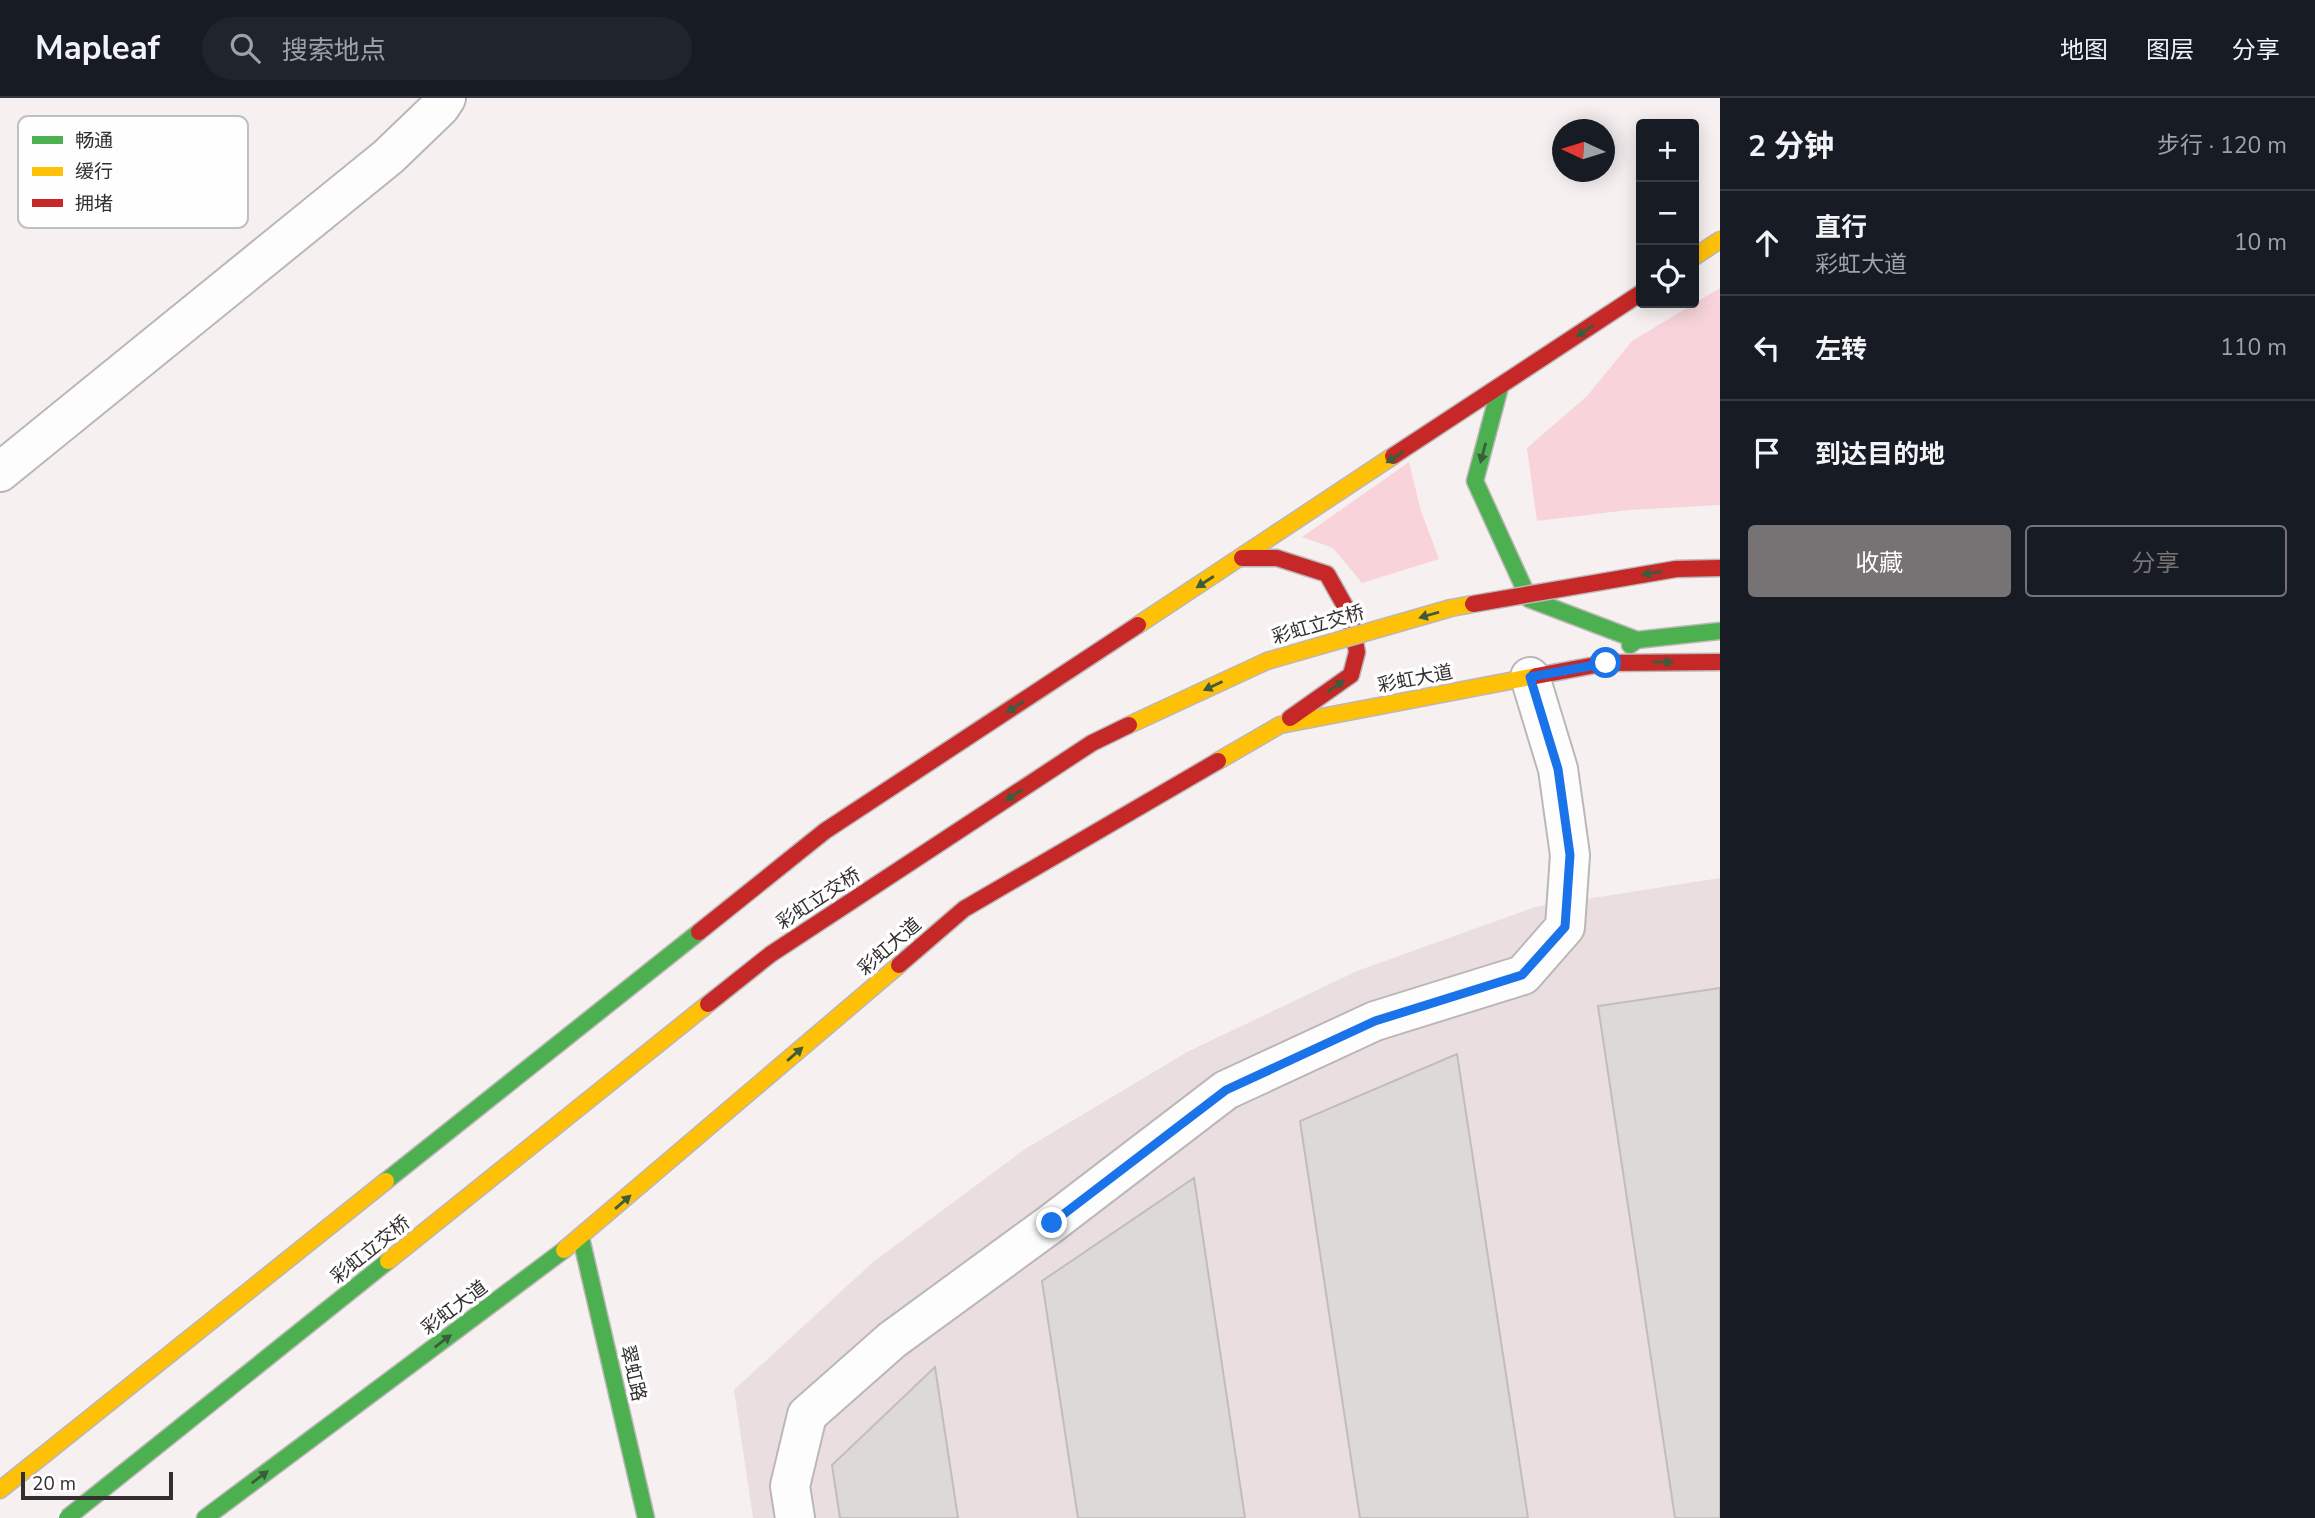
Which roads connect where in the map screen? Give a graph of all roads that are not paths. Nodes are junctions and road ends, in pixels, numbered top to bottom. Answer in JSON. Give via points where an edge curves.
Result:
{"nodes":[{"id":1,"x":446,"y":98,"type":"edge"},
{"id":2,"x":1720,"y":240,"type":"edge"},
{"id":3,"x":1699,"y":254,"type":"edge"},
{"id":4,"x":1636,"y":296,"type":"edge"},
{"id":5,"x":1500,"y":387,"type":"junction"},
{"id":6,"x":0,"y":472,"type":"edge"},
{"id":7,"x":1242,"y":558,"type":"junction"},
{"id":8,"x":1720,"y":568,"type":"edge"},
{"id":9,"x":1720,"y":631,"type":"edge"},
{"id":10,"x":1637,"y":640,"type":"junction"},
{"id":11,"x":1720,"y":662,"type":"edge"},
{"id":12,"x":1606,"y":663,"type":"junction"},
{"id":13,"x":1530,"y":677,"type":"junction"},
{"id":14,"x":1280,"y":725,"type":"junction"},
{"id":15,"x":581,"y":1238,"type":"junction"},
{"id":16,"x":0,"y":1490,"type":"edge"},
{"id":17,"x":67,"y":1518,"type":"edge"},
{"id":18,"x":205,"y":1518,"type":"edge"},
{"id":19,"x":646,"y":1518,"type":"edge"},
{"id":20,"x":795,"y":1518,"type":"edge"}],
"edges":[{"from":1,"to":6,"type":"street","via":[[388,157]]},
{"from":2,"to":3,"type":"main road"},
{"from":4,"to":5,"type":"main road","one_way":true},
{"from":5,"to":7,"type":"main road","one_way":true},
{"from":5,"to":10,"type":"main road","one_way":true,"via":[[1475,481],[1530,599]]},
{"from":14,"to":7,"type":"main road","one_way":true,"via":[[1351,676],[1357,652],[1350,615],[1327,575],[1277,558]]},
{"from":7,"to":16,"type":"main road","one_way":true,"via":[[825,831]]},
{"from":8,"to":17,"type":"main road","name":"彩虹立交桥","one_way":true,"bridge":true,"via":[[1676,569],[1451,608],[1267,661],[1091,743],[771,954]]},
{"from":9,"to":10,"type":"main road"},
{"from":10,"to":12,"type":"main road"},
{"from":12,"to":11,"type":"main road","name":"彩虹大道","one_way":true},
{"from":12,"to":13,"type":"main road","name":"彩虹大道"},
{"from":13,"to":14,"type":"main road","name":"彩虹大道"},
{"from":13,"to":20,"type":"street","via":[[1558,769],[1570,855],[1565,927],[1522,975],[1375,1021],[1226,1090],[892,1340],[807,1415],[790,1486]]},
{"from":15,"to":14,"type":"main road","name":"彩虹大道","one_way":true,"via":[[964,909]]},
{"from":18,"to":15,"type":"main road","name":"彩虹大道","one_way":true},
{"from":15,"to":19,"type":"main road","name":"翠虹路"}]}
